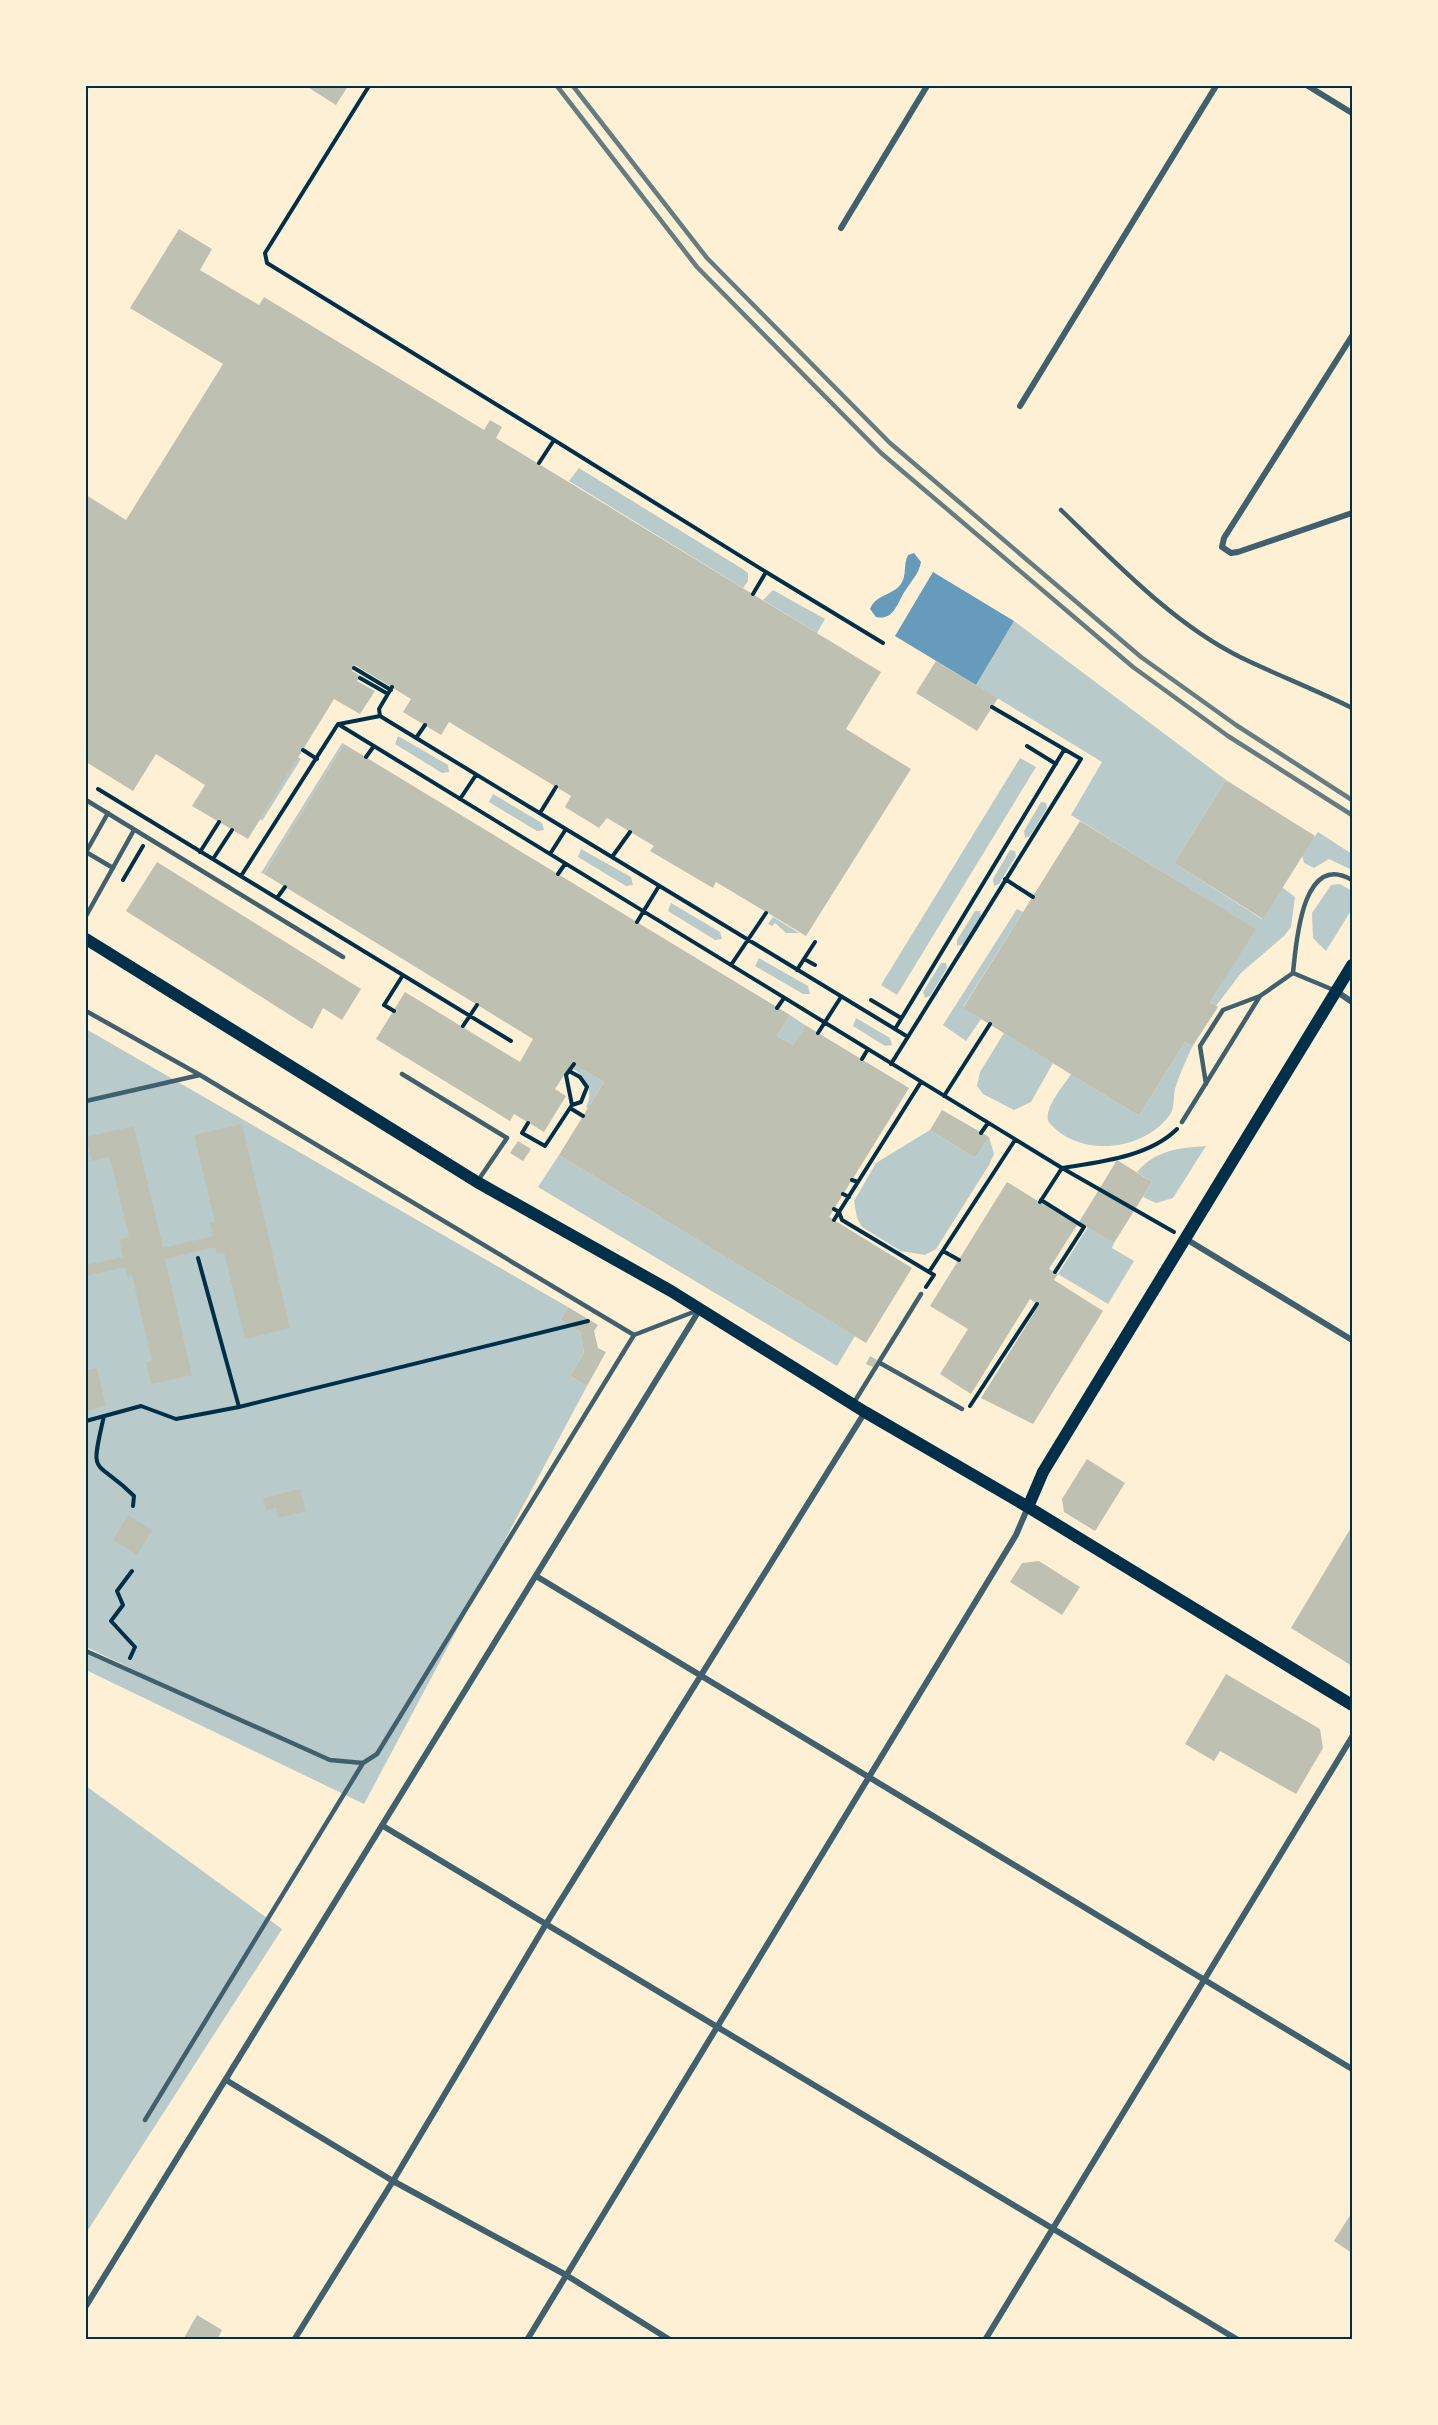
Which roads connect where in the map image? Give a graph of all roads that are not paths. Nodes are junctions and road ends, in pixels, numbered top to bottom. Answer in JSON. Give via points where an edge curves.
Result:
{"nodes":[{"id":1,"x":927,"y":86,"type":"edge"},
{"id":2,"x":1216,"y":86,"type":"edge"},
{"id":3,"x":1308,"y":86,"type":"edge"},
{"id":4,"x":1353,"y":113,"type":"edge"},
{"id":5,"x":841,"y":228,"type":"dead end"},
{"id":6,"x":1353,"y":336,"type":"edge"},
{"id":7,"x":1020,"y":406,"type":"dead end"},
{"id":8,"x":1061,"y":510,"type":"dead end"},
{"id":9,"x":1353,"y":513,"type":"edge"},
{"id":10,"x":1353,"y":708,"type":"edge"},
{"id":11,"x":86,"y":800,"type":"edge"},
{"id":12,"x":108,"y":813,"type":"junction"},
{"id":13,"x":134,"y":830,"type":"junction"},
{"id":14,"x":86,"y":852,"type":"edge"},
{"id":15,"x":113,"y":868,"type":"junction"},
{"id":16,"x":1353,"y":880,"type":"edge"},
{"id":17,"x":86,"y":916,"type":"edge"},
{"id":18,"x":86,"y":939,"type":"edge"},
{"id":19,"x":343,"y":957,"type":"dead end"},
{"id":20,"x":1353,"y":965,"type":"edge"},
{"id":21,"x":1293,"y":973,"type":"junction"},
{"id":22,"x":1336,"y":992,"type":"junction"},
{"id":23,"x":1260,"y":996,"type":"junction"},
{"id":24,"x":1353,"y":1002,"type":"edge"},
{"id":25,"x":86,"y":1011,"type":"edge"},
{"id":26,"x":402,"y":1074,"type":"dead end"},
{"id":27,"x":200,"y":1075,"type":"junction"},
{"id":28,"x":1206,"y":1084,"type":"junction"},
{"id":29,"x":86,"y":1101,"type":"edge"},
{"id":30,"x":1182,"y":1122,"type":"road end"},
{"id":31,"x":477,"y":1182,"type":"junction"},
{"id":32,"x":1185,"y":1239,"type":"junction"},
{"id":33,"x":921,"y":1294,"type":"road end"},
{"id":34,"x":700,"y":1309,"type":"junction"},
{"id":35,"x":634,"y":1335,"type":"junction"},
{"id":36,"x":1353,"y":1340,"type":"edge"},
{"id":37,"x":880,"y":1363,"type":"junction"},
{"id":38,"x":853,"y":1404,"type":"junction"},
{"id":39,"x":962,"y":1409,"type":"road end"},
{"id":40,"x":865,"y":1412,"type":"junction"},
{"id":41,"x":1028,"y":1507,"type":"junction"},
{"id":42,"x":536,"y":1576,"type":"junction"},
{"id":43,"x":86,"y":1651,"type":"edge"},
{"id":44,"x":702,"y":1675,"type":"junction"},
{"id":45,"x":1353,"y":1705,"type":"edge"},
{"id":46,"x":1353,"y":1737,"type":"edge"},
{"id":47,"x":363,"y":1763,"type":"junction"},
{"id":48,"x":869,"y":1776,"type":"junction"},
{"id":49,"x":383,"y":1826,"type":"junction"},
{"id":50,"x":546,"y":1924,"type":"junction"},
{"id":51,"x":1204,"y":1980,"type":"junction"},
{"id":52,"x":716,"y":2027,"type":"junction"},
{"id":53,"x":1353,"y":2069,"type":"edge"},
{"id":54,"x":226,"y":2080,"type":"junction"},
{"id":55,"x":145,"y":2120,"type":"dead end"},
{"id":56,"x":393,"y":2181,"type":"junction"},
{"id":57,"x":1053,"y":2227,"type":"junction"},
{"id":58,"x":566,"y":2275,"type":"junction"},
{"id":59,"x":86,"y":2306,"type":"edge"},
{"id":60,"x":294,"y":2340,"type":"edge"},
{"id":61,"x":527,"y":2340,"type":"edge"},
{"id":62,"x":670,"y":2340,"type":"edge"},
{"id":63,"x":985,"y":2340,"type":"edge"},
{"id":64,"x":1238,"y":2340,"type":"edge"}],
"edges":[{"from":1,"to":5,"type":"street"},
{"from":2,"to":7,"type":"street"},
{"from":3,"to":4,"type":"street"},
{"from":6,"to":9,"type":"street","via":[[1224,538],[1222,547],[1231,553],[1238,552]]},
{"from":8,"to":10,"type":"lane","via":[[1130,576],[1198,632],[1239,657]]},
{"from":11,"to":12,"type":"lane"},
{"from":12,"to":13,"type":"lane"},
{"from":12,"to":14,"type":"lane"},
{"from":13,"to":15,"type":"lane"},
{"from":13,"to":19,"type":"lane"},
{"from":14,"to":15,"type":"lane"},
{"from":15,"to":17,"type":"lane"},
{"from":16,"to":21,"type":"lane","via":[[1329,875],[1309,895],[1296,933]]},
{"from":18,"to":31,"type":"main road"},
{"from":20,"to":22,"type":"main road"},
{"from":21,"to":22,"type":"lane"},
{"from":21,"to":23,"type":"lane"},
{"from":22,"to":24,"type":"street"},
{"from":22,"to":32,"type":"main road"},
{"from":23,"to":28,"type":"lane"},
{"from":23,"to":28,"type":"lane","via":[[1223,1010],[1200,1046]]},
{"from":25,"to":27,"type":"lane"},
{"from":26,"to":31,"type":"lane","via":[[507,1138]]},
{"from":27,"to":29,"type":"lane"},
{"from":27,"to":35,"type":"lane"},
{"from":28,"to":30,"type":"lane"},
{"from":31,"to":34,"type":"main road"},
{"from":32,"to":36,"type":"street"},
{"from":32,"to":41,"type":"main road","via":[[1043,1472]]},
{"from":33,"to":37,"type":"lane"},
{"from":34,"to":35,"type":"lane"},
{"from":34,"to":38,"type":"main road"},
{"from":34,"to":42,"type":"street"},
{"from":35,"to":47,"type":"lane","via":[[377,1754]]},
{"from":37,"to":38,"type":"lane"},
{"from":37,"to":39,"type":"lane"},
{"from":38,"to":40,"type":"main road"},
{"from":40,"to":41,"type":"main road"},
{"from":40,"to":44,"type":"street"},
{"from":41,"to":45,"type":"main road"},
{"from":41,"to":48,"type":"street","via":[[1016,1535]]},
{"from":42,"to":44,"type":"street"},
{"from":42,"to":49,"type":"street"},
{"from":43,"to":47,"type":"lane","via":[[330,1760]]},
{"from":44,"to":48,"type":"street"},
{"from":44,"to":50,"type":"street"},
{"from":46,"to":51,"type":"street"},
{"from":47,"to":55,"type":"lane"},
{"from":48,"to":51,"type":"street"},
{"from":48,"to":52,"type":"street"},
{"from":49,"to":50,"type":"street"},
{"from":49,"to":54,"type":"street"},
{"from":50,"to":52,"type":"street"},
{"from":50,"to":56,"type":"street"},
{"from":51,"to":53,"type":"street"},
{"from":51,"to":57,"type":"street"},
{"from":52,"to":57,"type":"street"},
{"from":52,"to":58,"type":"street"},
{"from":54,"to":56,"type":"street"},
{"from":54,"to":59,"type":"street"},
{"from":56,"to":58,"type":"street"},
{"from":56,"to":60,"type":"street"},
{"from":57,"to":63,"type":"street"},
{"from":57,"to":64,"type":"street"},
{"from":58,"to":61,"type":"street"},
{"from":58,"to":62,"type":"street"}]}
